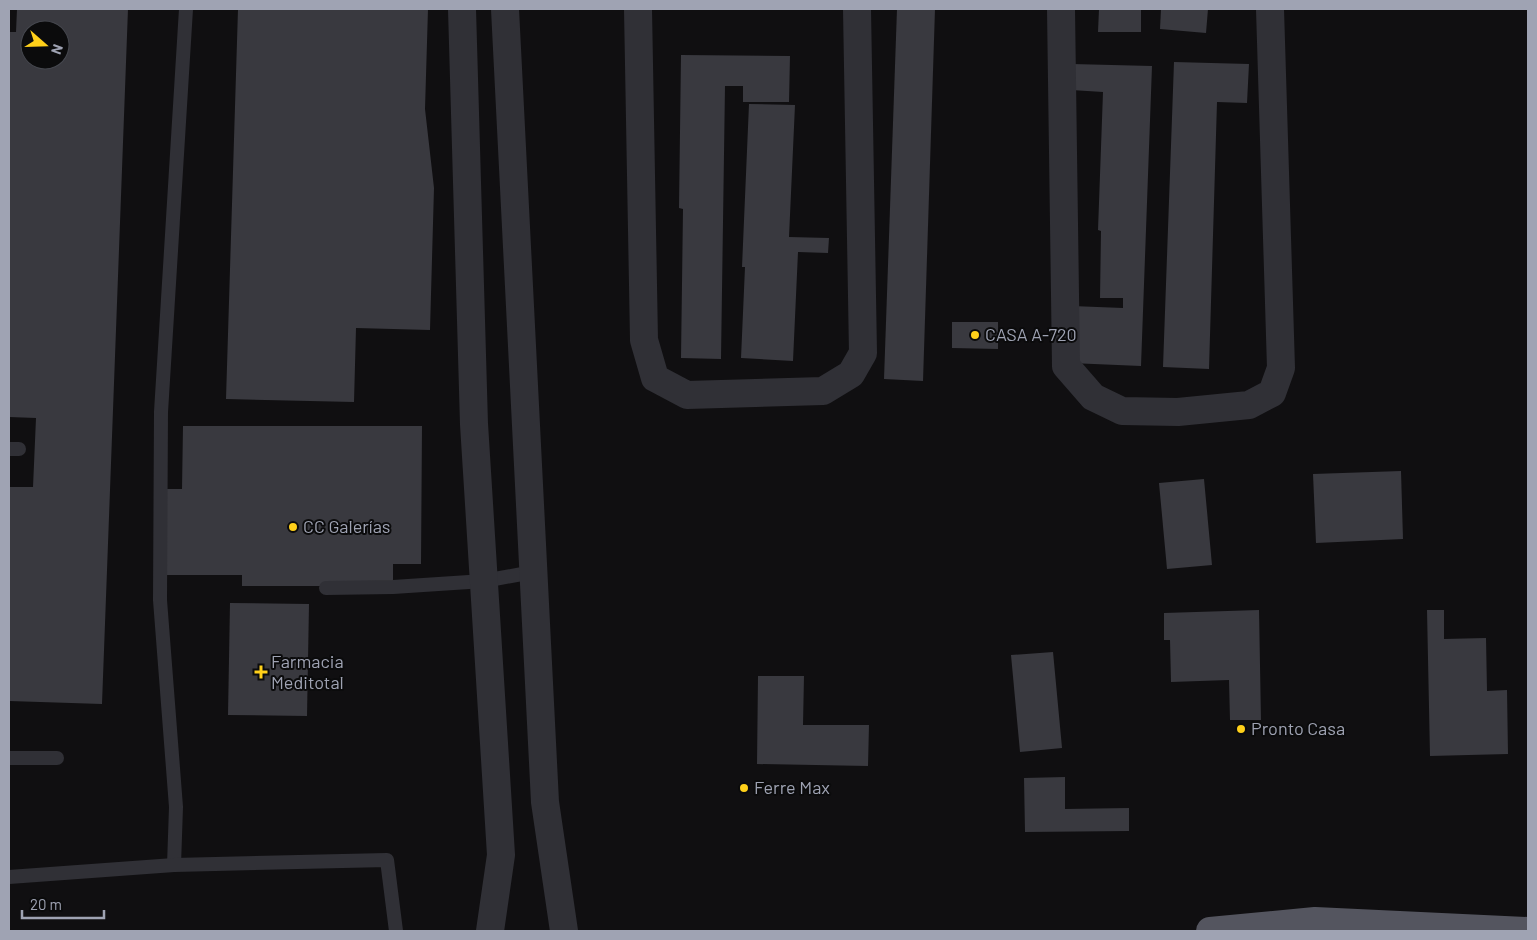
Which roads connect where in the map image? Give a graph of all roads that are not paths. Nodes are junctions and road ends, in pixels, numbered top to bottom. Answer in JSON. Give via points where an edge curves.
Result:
{"nodes":[{"id":1,"x":186,"y":9,"type":"edge"},
{"id":2,"x":462,"y":9,"type":"edge"},
{"id":3,"x":505,"y":9,"type":"edge"},
{"id":4,"x":638,"y":9,"type":"edge"},
{"id":5,"x":857,"y":9,"type":"edge"},
{"id":6,"x":1061,"y":9,"type":"edge"},
{"id":7,"x":1270,"y":9,"type":"edge"},
{"id":8,"x":533,"y":572,"type":"junction"},
{"id":9,"x":484,"y":581,"type":"junction"},
{"id":10,"x":326,"y":588,"type":"dead end"},
{"id":11,"x":9,"y":758,"type":"edge"},
{"id":12,"x":57,"y":758,"type":"dead end"},
{"id":13,"x":174,"y":865,"type":"junction"},
{"id":14,"x":9,"y":877,"type":"edge"},
{"id":15,"x":396,"y":931,"type":"edge"},
{"id":16,"x":490,"y":931,"type":"edge"},
{"id":17,"x":564,"y":931,"type":"edge"},
{"id":18,"x":1210,"y":931,"type":"edge"},
{"id":19,"x":1528,"y":931,"type":"edge"}],
"edges":[{"from":1,"to":13,"type":"lane","via":[[161,412],[160,600],[176,807]]},
{"from":2,"to":9,"type":"street","via":[[474,424]]},
{"from":3,"to":8,"type":"street"},
{"from":4,"to":5,"type":"street","via":[[644,340],[655,378],[687,395],[823,391],[851,374],[864,353]]},
{"from":6,"to":7,"type":"street","via":[[1066,366],[1093,397],[1122,411],[1178,412],[1249,405],[1272,392],[1281,368]]},
{"from":8,"to":9,"type":"lane"},
{"from":8,"to":17,"type":"street","via":[[545,802]]},
{"from":9,"to":10,"type":"lane"},
{"from":9,"to":16,"type":"street","via":[[501,856]]},
{"from":11,"to":12,"type":"lane"},
{"from":13,"to":14,"type":"lane"},
{"from":13,"to":15,"type":"lane","via":[[387,860]]},
{"from":18,"to":19,"type":"highway","via":[[1314,921]]}]}
